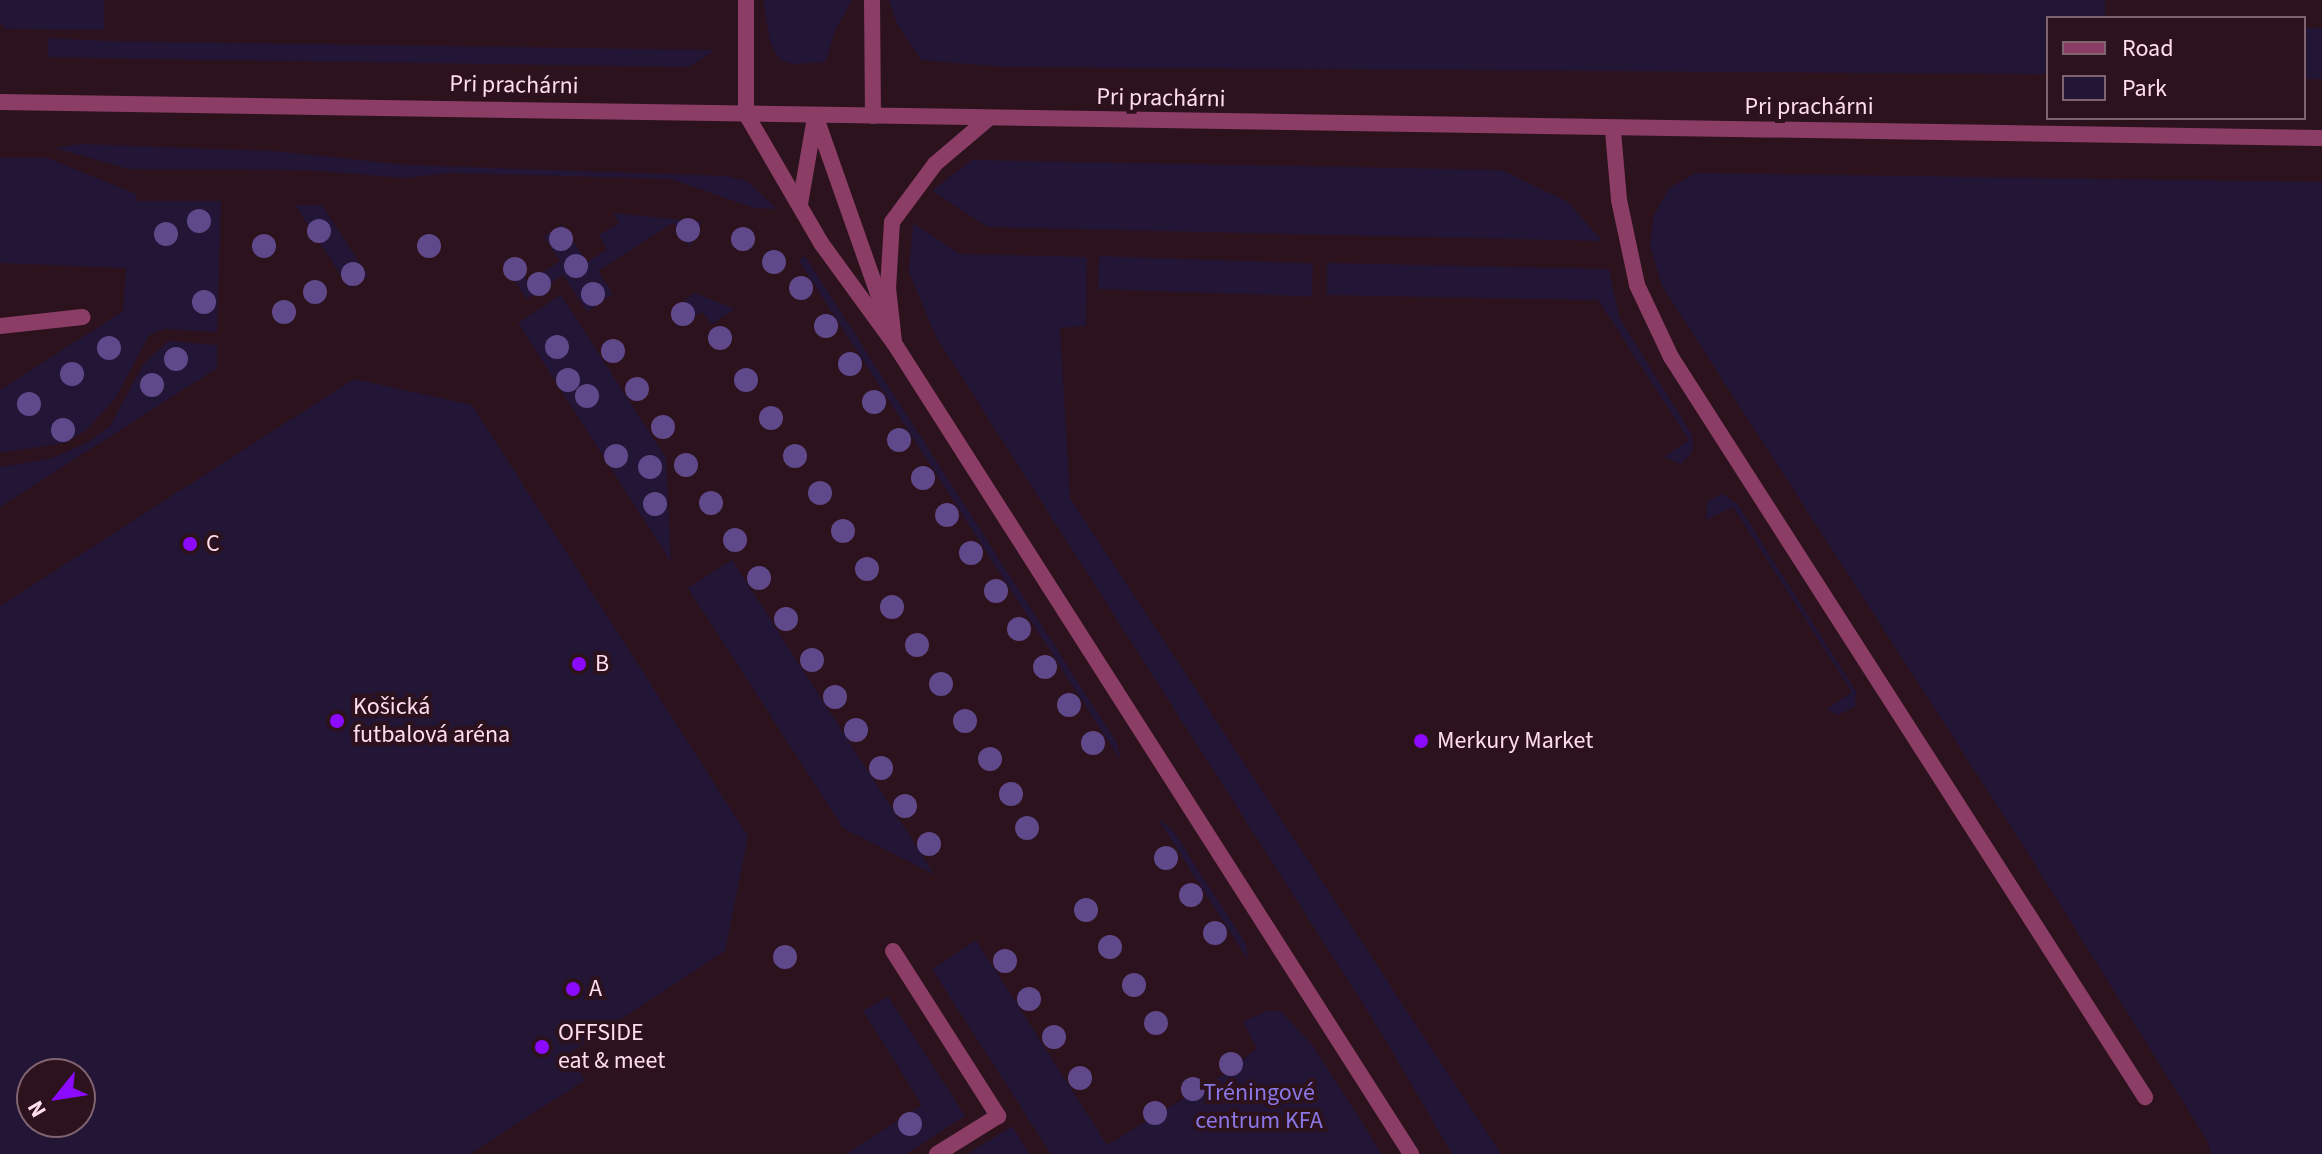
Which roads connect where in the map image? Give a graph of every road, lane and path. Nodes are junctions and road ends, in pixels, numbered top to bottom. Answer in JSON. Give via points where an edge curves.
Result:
{"nodes":[{"id":1,"x":746,"y":0,"type":"edge"},
{"id":2,"x":872,"y":0,"type":"edge"},
{"id":3,"x":0,"y":102,"type":"edge"},
{"id":4,"x":746,"y":114,"type":"junction"},
{"id":5,"x":815,"y":115,"type":"junction"},
{"id":6,"x":873,"y":116,"type":"junction"},
{"id":7,"x":988,"y":119,"type":"junction"},
{"id":8,"x":1613,"y":131,"type":"junction"},
{"id":9,"x":2322,"y":138,"type":"edge"},
{"id":10,"x":800,"y":206,"type":"junction"},
{"id":11,"x":83,"y":317,"type":"dead end"},
{"id":12,"x":0,"y":326,"type":"edge"},
{"id":13,"x":894,"y":343,"type":"junction"},
{"id":14,"x":893,"y":951,"type":"dead end"},
{"id":15,"x":2145,"y":1097,"type":"dead end"},
{"id":16,"x":937,"y":1154,"type":"edge"},
{"id":17,"x":1411,"y":1154,"type":"edge"}],
"edges":[{"from":1,"to":4,"type":"street"},
{"from":2,"to":6,"type":"street"},
{"from":3,"to":4,"type":"street","name":"Pri prachárni"},
{"from":4,"to":5,"type":"street","name":"Pri prachárni"},
{"from":4,"to":10,"type":"street"},
{"from":5,"to":6,"type":"street","name":"Pri prachárni"},
{"from":5,"to":10,"type":"street"},
{"from":5,"to":13,"type":"street"},
{"from":6,"to":7,"type":"street","name":"Pri prachárni"},
{"from":7,"to":8,"type":"street","name":"Pri prachárni"},
{"from":7,"to":13,"type":"street","via":[[935,164],[892,222],[888,288]]},
{"from":8,"to":9,"type":"street","name":"Pri prachárni"},
{"from":8,"to":15,"type":"street","via":[[1619,200],[1637,285],[1671,357]]},
{"from":10,"to":13,"type":"street"},
{"from":11,"to":12,"type":"street"},
{"from":13,"to":17,"type":"street"},
{"from":14,"to":16,"type":"street","via":[[998,1116]]}]}
